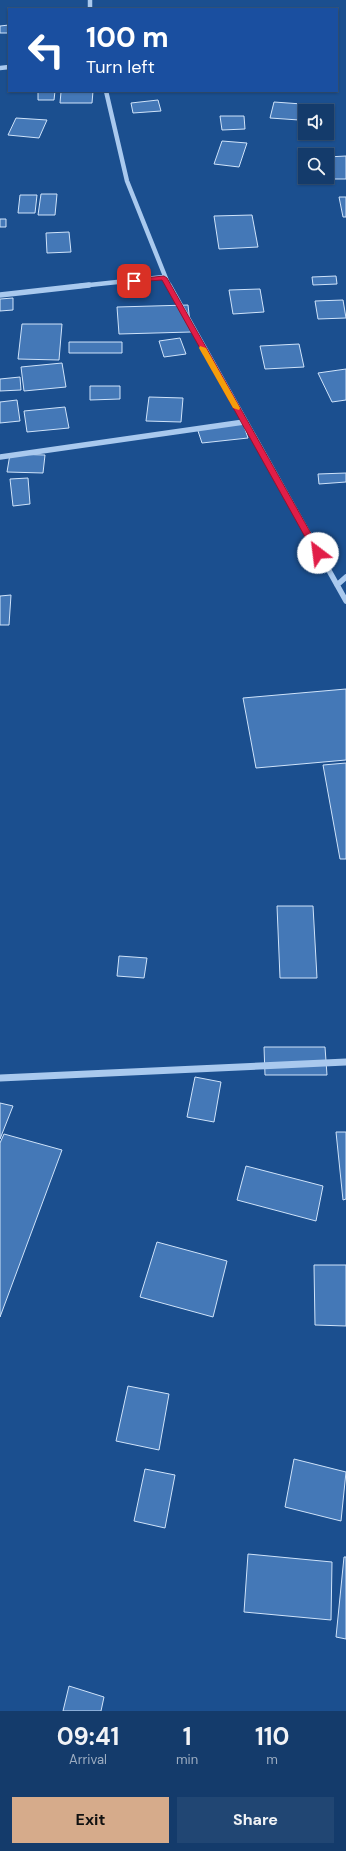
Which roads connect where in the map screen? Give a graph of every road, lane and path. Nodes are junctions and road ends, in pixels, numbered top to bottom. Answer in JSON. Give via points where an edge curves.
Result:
{"nodes":[{"id":1,"x":106,"y":92,"type":"edge"},
{"id":2,"x":164,"y":278,"type":"junction"},
{"id":3,"x":0,"y":295,"type":"edge"},
{"id":4,"x":244,"y":422,"type":"junction"},
{"id":5,"x":0,"y":457,"type":"edge"},
{"id":6,"x":346,"y":577,"type":"edge"},
{"id":7,"x":337,"y":585,"type":"junction"},
{"id":8,"x":346,"y":602,"type":"edge"},
{"id":9,"x":346,"y":1062,"type":"edge"},
{"id":10,"x":0,"y":1078,"type":"edge"}],
"edges":[{"from":1,"to":2,"type":"street","via":[[127,180]]},
{"from":2,"to":3,"type":"street"},
{"from":2,"to":4,"type":"street"},
{"from":4,"to":5,"type":"street"},
{"from":4,"to":7,"type":"street"},
{"from":6,"to":7,"type":"street"},
{"from":7,"to":8,"type":"street"},
{"from":9,"to":10,"type":"street"}]}
